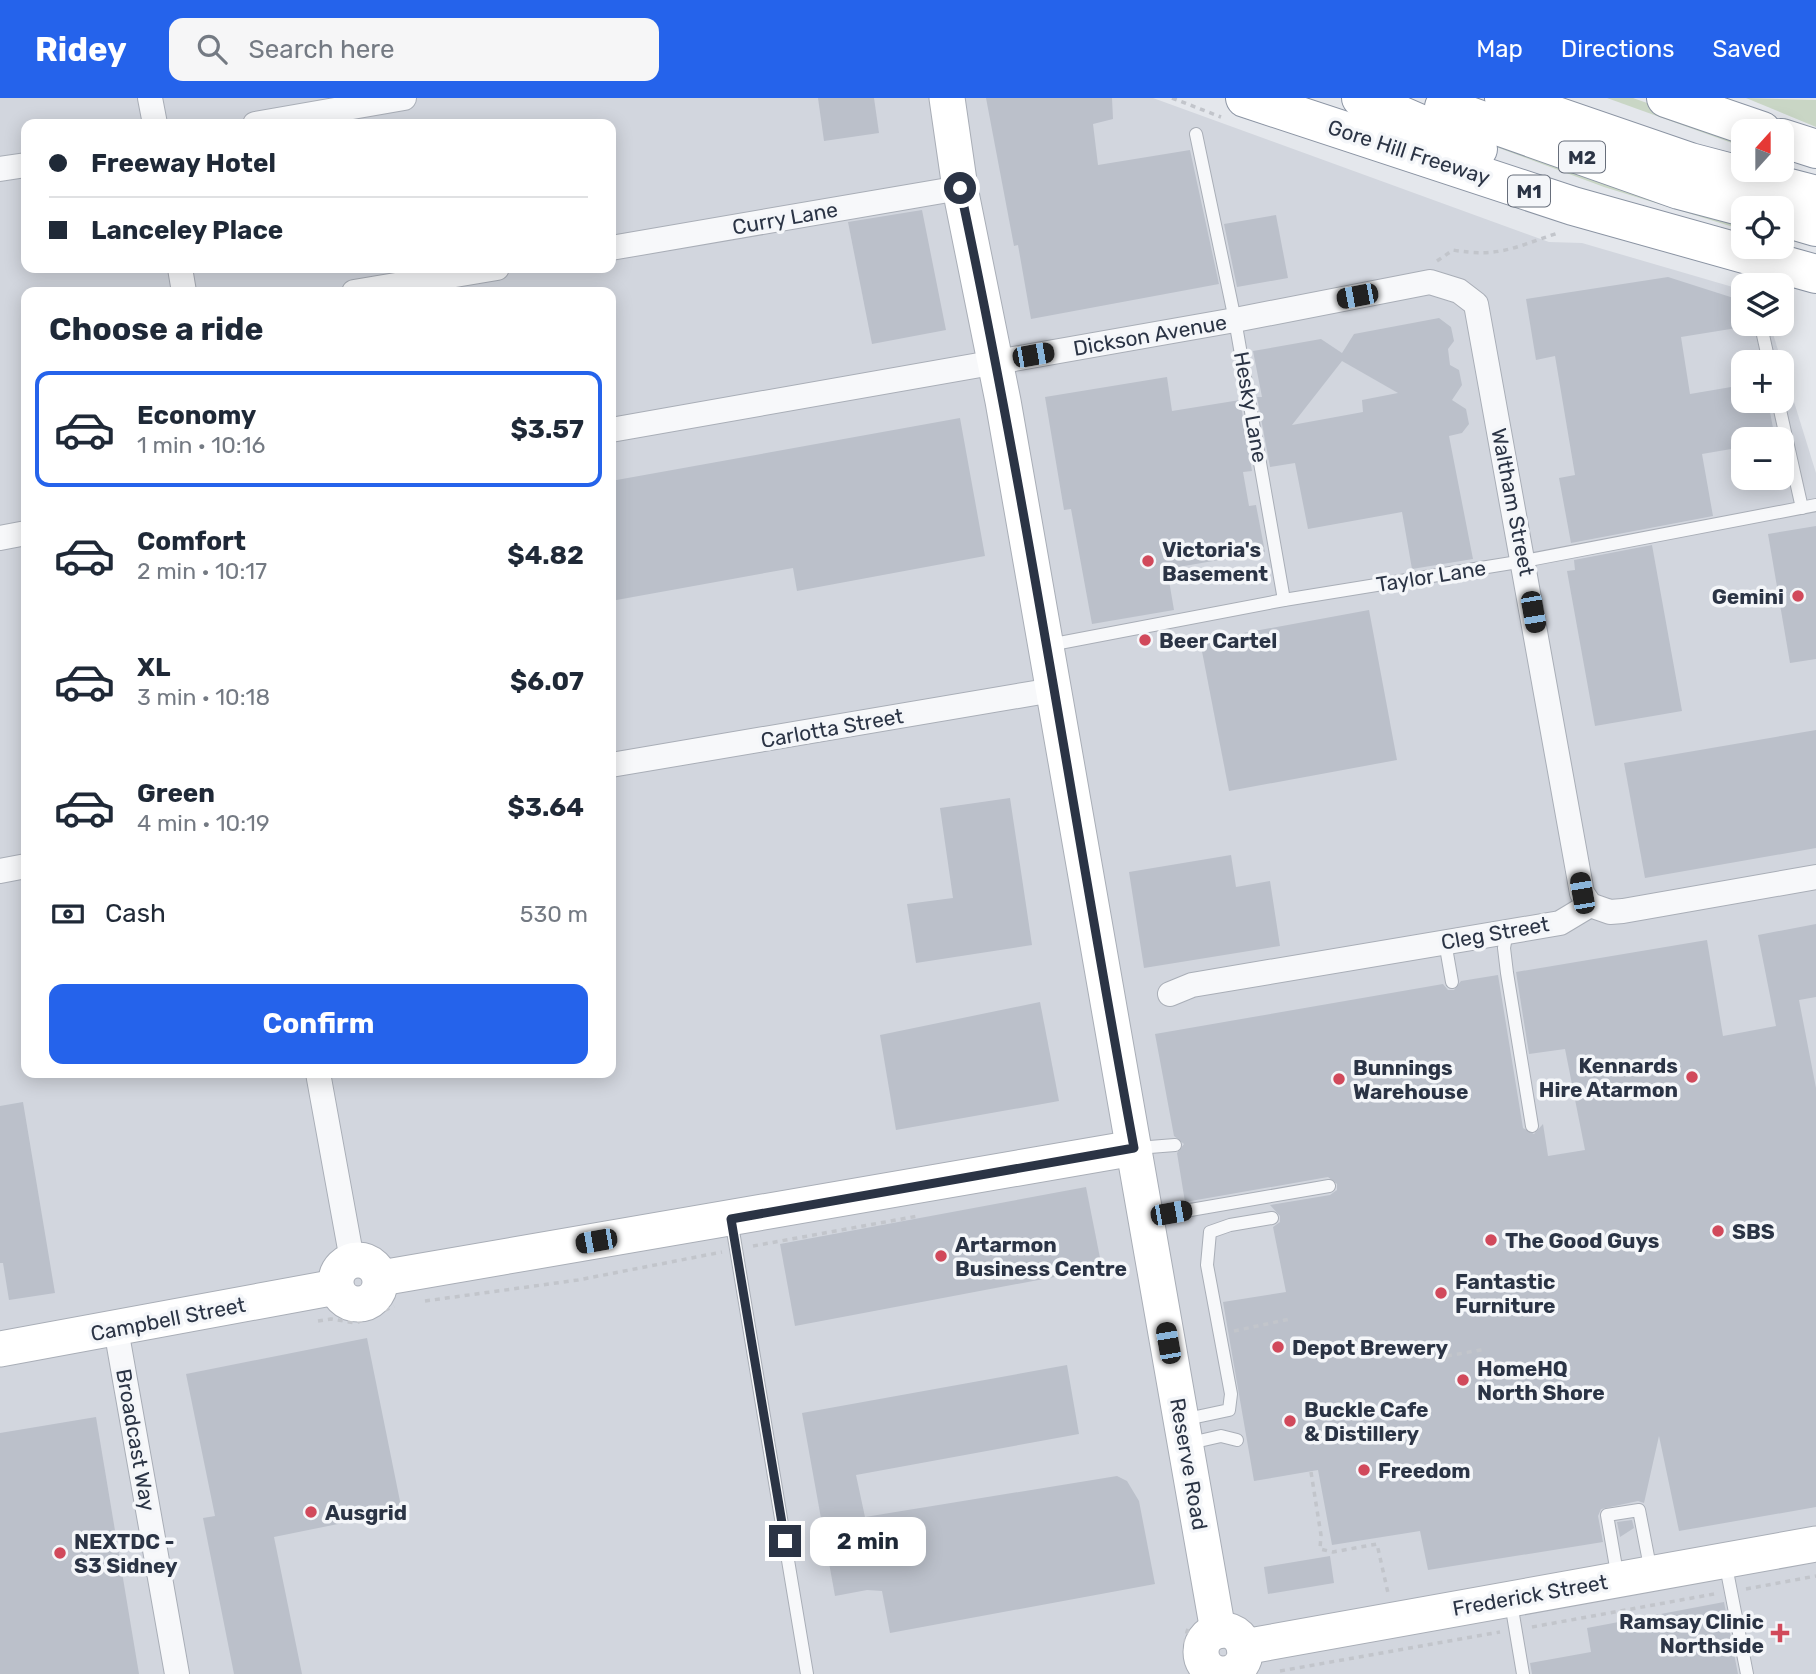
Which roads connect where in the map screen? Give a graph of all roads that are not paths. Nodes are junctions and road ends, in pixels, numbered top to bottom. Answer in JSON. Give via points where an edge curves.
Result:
{"nodes":[{"id":1,"x":150,"y":98,"type":"edge"},
{"id":2,"x":404,"y":98,"type":"edge"},
{"id":3,"x":947,"y":98,"type":"edge"},
{"id":4,"x":1362,"y":98,"type":"edge"},
{"id":5,"x":1419,"y":98,"type":"edge"},
{"id":6,"x":1504,"y":98,"type":"edge"},
{"id":7,"x":1573,"y":98,"type":"edge"},
{"id":8,"x":1666,"y":98,"type":"edge"},
{"id":9,"x":1235,"y":108,"type":"edge"},
{"id":10,"x":154,"y":119,"type":"edge"},
{"id":11,"x":284,"y":119,"type":"edge"},
{"id":12,"x":1731,"y":120,"type":"edge"},
{"id":13,"x":1196,"y":134,"type":"dead end"},
{"id":14,"x":1794,"y":142,"type":"edge"},
{"id":15,"x":1816,"y":149,"type":"edge"},
{"id":16,"x":1731,"y":156,"type":"edge"},
{"id":17,"x":21,"y":166,"type":"edge"},
{"id":18,"x":0,"y":169,"type":"edge"},
{"id":19,"x":1794,"y":179,"type":"edge"},
{"id":20,"x":1816,"y":186,"type":"edge"},
{"id":21,"x":960,"y":188,"type":"junction"},
{"id":22,"x":1816,"y":195,"type":"edge"},
{"id":23,"x":1731,"y":204,"type":"edge"},
{"id":24,"x":1794,"y":221,"type":"edge"},
{"id":25,"x":1816,"y":227,"type":"edge"},
{"id":26,"x":1731,"y":241,"type":"edge"},
{"id":27,"x":616,"y":247,"type":"edge"},
{"id":28,"x":1780,"y":259,"type":"edge"},
{"id":29,"x":467,"y":273,"type":"edge"},
{"id":30,"x":1816,"y":273,"type":"edge"},
{"id":31,"x":1430,"y":282,"type":"joint"},
{"id":32,"x":384,"y":287,"type":"edge"},
{"id":33,"x":1235,"y":320,"type":"junction"},
{"id":34,"x":996,"y":361,"type":"junction"},
{"id":35,"x":1781,"y":413,"type":"edge"},
{"id":36,"x":616,"y":429,"type":"edge"},
{"id":37,"x":1816,"y":505,"type":"edge"},
{"id":38,"x":1802,"y":508,"type":"junction"},
{"id":39,"x":21,"y":534,"type":"edge"},
{"id":40,"x":0,"y":538,"type":"edge"},
{"id":41,"x":1524,"y":561,"type":"junction"},
{"id":42,"x":1284,"y":600,"type":"junction"},
{"id":43,"x":1045,"y":646,"type":"junction"},
{"id":44,"x":1053,"y":690,"type":"junction"},
{"id":45,"x":616,"y":764,"type":"edge"},
{"id":46,"x":21,"y":867,"type":"edge"},
{"id":47,"x":0,"y":871,"type":"edge"},
{"id":48,"x":1816,"y":877,"type":"edge"},
{"id":49,"x":1590,"y":905,"type":"junction"},
{"id":50,"x":1507,"y":931,"type":"junction"},
{"id":51,"x":1445,"y":942,"type":"junction"},
{"id":52,"x":1452,"y":982,"type":"dead end"},
{"id":53,"x":1170,"y":994,"type":"dead end"},
{"id":54,"x":319,"y":1078,"type":"edge"},
{"id":55,"x":1532,"y":1126,"type":"dead end"},
{"id":56,"x":1175,"y":1145,"type":"dead end"},
{"id":57,"x":1134,"y":1148,"type":"junction"},
{"id":58,"x":1329,"y":1186,"type":"dead end"},
{"id":59,"x":1147,"y":1218,"type":"junction"},
{"id":60,"x":1272,"y":1218,"type":"dead end"},
{"id":61,"x":733,"y":1234,"type":"junction"},
{"id":62,"x":366,"y":1282,"type":"junction"},
{"id":63,"x":116,"y":1329,"type":"junction"},
{"id":64,"x":0,"y":1349,"type":"edge"},
{"id":65,"x":1183,"y":1433,"type":"junction"},
{"id":66,"x":1237,"y":1440,"type":"dead end"},
{"id":67,"x":1816,"y":1544,"type":"edge"},
{"id":68,"x":1728,"y":1576,"type":"junction"},
{"id":69,"x":1635,"y":1577,"type":"junction"},
{"id":70,"x":1513,"y":1614,"type":"junction"},
{"id":71,"x":1220,"y":1649,"type":"edge"},
{"id":72,"x":177,"y":1674,"type":"edge"},
{"id":73,"x":807,"y":1674,"type":"edge"},
{"id":74,"x":1523,"y":1674,"type":"edge"},
{"id":75,"x":1746,"y":1674,"type":"edge"}],
"edges":[{"from":1,"to":10,"type":"street"},
{"from":2,"to":11,"type":"street"},
{"from":3,"to":21,"type":"street","name":"Reserve Road"},
{"from":4,"to":26,"type":"highway","via":[[1569,185]]},
{"from":5,"to":23,"type":"highway","number":"M2","via":[[1567,153]]},
{"from":6,"to":22,"type":"highway","number":"M2","via":[[1689,162]]},
{"from":7,"to":16,"type":"highway"},
{"from":8,"to":12,"type":"highway"},
{"from":9,"to":30,"type":"highway","name":"Gore Hill Freeway","number":"M1"},
{"from":13,"to":33,"type":"lane","name":"Hesky Lane"},
{"from":14,"to":15,"type":"highway"},
{"from":17,"to":18,"type":"street"},
{"from":19,"to":20,"type":"highway"},
{"from":21,"to":27,"type":"street","name":"Curry Lane"},
{"from":21,"to":34,"type":"street","name":"Reserve Road"},
{"from":24,"to":25,"type":"highway"},
{"from":28,"to":30,"type":"highway"},
{"from":29,"to":32,"type":"street"},
{"from":31,"to":33,"type":"street","name":"Dickson Avenue"},
{"from":31,"to":41,"type":"street","name":"Waltham Street","via":[[1459,291],[1476,304]]},
{"from":33,"to":34,"type":"street","name":"Dickson Avenue"},
{"from":33,"to":42,"type":"lane","name":"Hesky Lane"},
{"from":34,"to":36,"type":"street","name":"Dickson Avenue"},
{"from":34,"to":43,"type":"street","name":"Reserve Road"},
{"from":35,"to":38,"type":"lane"},
{"from":37,"to":38,"type":"lane","name":"Taylor Lane"},
{"from":38,"to":41,"type":"lane","name":"Taylor Lane"},
{"from":39,"to":40,"type":"street"},
{"from":41,"to":42,"type":"lane","name":"Taylor Lane"},
{"from":41,"to":49,"type":"street","name":"Waltham Street","via":[[1582,893]]},
{"from":42,"to":43,"type":"lane","name":"Taylor Lane"},
{"from":43,"to":44,"type":"street","name":"Reserve Road"},
{"from":44,"to":45,"type":"street","name":"Carlotta Street"},
{"from":44,"to":57,"type":"street","name":"Reserve Road"},
{"from":46,"to":47,"type":"street"},
{"from":48,"to":49,"type":"street","via":[[1623,911]]},
{"from":49,"to":50,"type":"street","name":"Cleg Street","via":[[1560,923]]},
{"from":50,"to":51,"type":"street","name":"Cleg Street"},
{"from":50,"to":55,"type":"lane","via":[[1507,973]]},
{"from":51,"to":52,"type":"lane"},
{"from":51,"to":53,"type":"street","name":"Cleg Street","via":[[1192,985]]},
{"from":54,"to":62,"type":"street"},
{"from":56,"to":57,"type":"lane"},
{"from":57,"to":59,"type":"street","name":"Reserve Road"},
{"from":57,"to":61,"type":"street","name":"Campbell Street"},
{"from":58,"to":59,"type":"lane"},
{"from":59,"to":65,"type":"street","name":"Reserve Road"},
{"from":60,"to":65,"type":"lane","via":[[1210,1232],[1207,1265],[1231,1394],[1229,1410]]},
{"from":61,"to":62,"type":"street","name":"Campbell Street"},
{"from":61,"to":73,"type":"lane"},
{"from":62,"to":63,"type":"street","name":"Campbell Street"},
{"from":63,"to":64,"type":"street","name":"Campbell Street"},
{"from":63,"to":72,"type":"street","name":"Broadcast Way"},
{"from":65,"to":66,"type":"lane"},
{"from":65,"to":71,"type":"street","name":"Reserve Road"},
{"from":67,"to":68,"type":"street","name":"Frederick Street"},
{"from":68,"to":69,"type":"street","name":"Frederick Street"},
{"from":68,"to":75,"type":"lane"},
{"from":69,"to":69,"type":"lane","via":[[1607,1515],[1639,1510]]},
{"from":69,"to":70,"type":"street","name":"Frederick Street"},
{"from":70,"to":71,"type":"street","name":"Frederick Street"},
{"from":70,"to":74,"type":"lane"}]}
